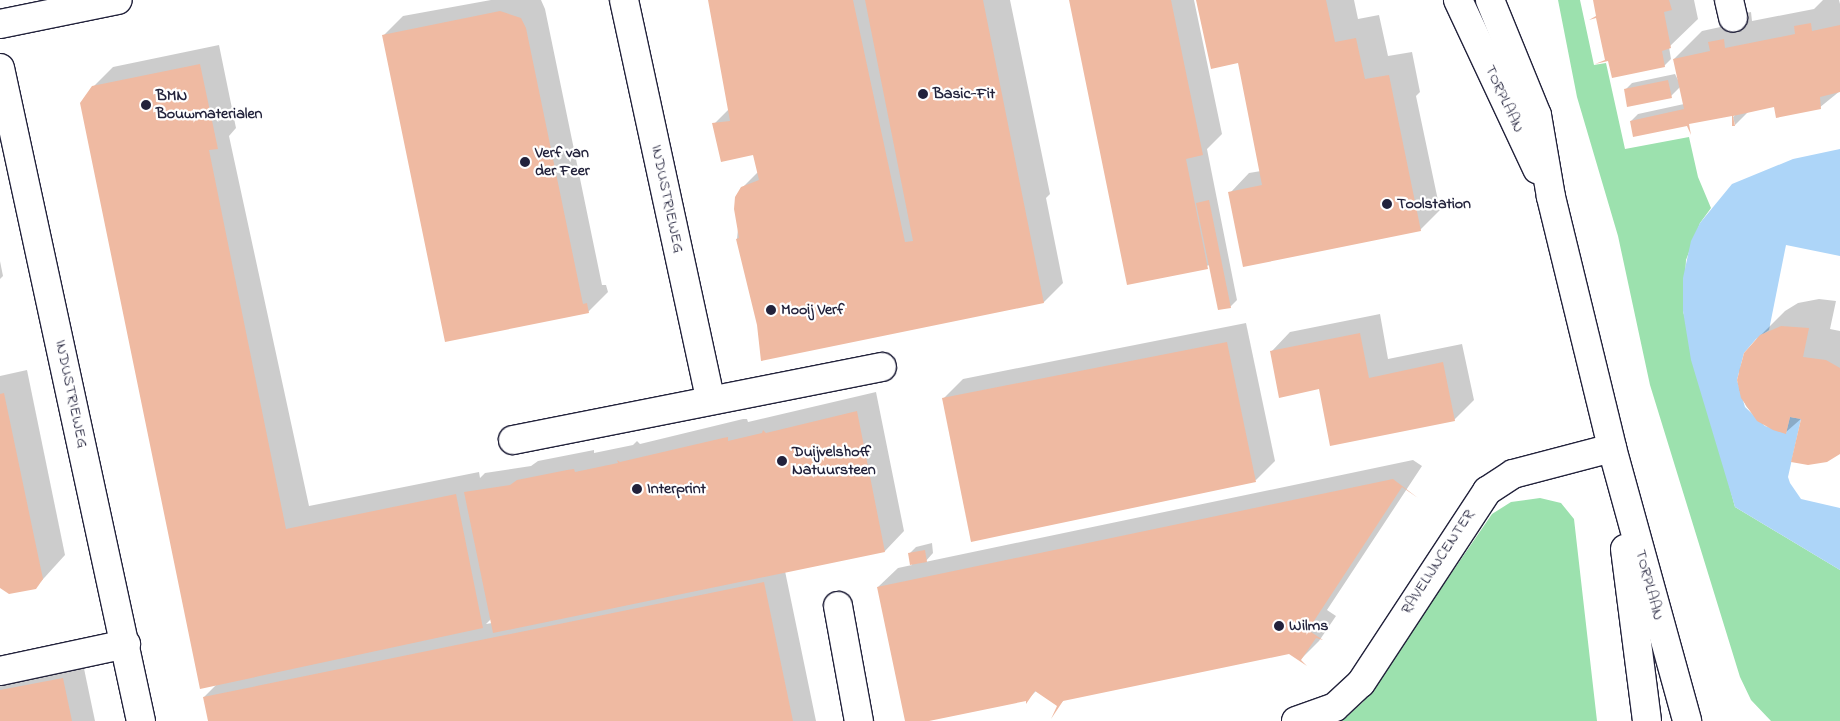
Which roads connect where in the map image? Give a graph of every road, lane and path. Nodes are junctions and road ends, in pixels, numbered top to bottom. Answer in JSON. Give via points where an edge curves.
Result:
{"nodes":[{"id":1,"x":118,"y":0,"type":"edge"},
{"id":2,"x":624,"y":0,"type":"edge"},
{"id":3,"x":1458,"y":0,"type":"edge"},
{"id":4,"x":1490,"y":0,"type":"edge"},
{"id":5,"x":0,"y":24,"type":"edge"},
{"id":6,"x":0,"y":68,"type":"edge"},
{"id":7,"x":1551,"y":197,"type":"junction"},
{"id":8,"x":882,"y":367,"type":"dead end"},
{"id":9,"x":710,"y":399,"type":"junction"},
{"id":10,"x":514,"y":440,"type":"dead end"},
{"id":11,"x":1612,"y":448,"type":"junction"},
{"id":12,"x":838,"y":606,"type":"dead end"},
{"id":13,"x":126,"y":644,"type":"junction"},
{"id":14,"x":0,"y":671,"type":"edge"},
{"id":15,"x":141,"y":721,"type":"edge"},
{"id":16,"x":859,"y":721,"type":"edge"},
{"id":17,"x":1296,"y":721,"type":"edge"},
{"id":18,"x":1647,"y":721,"type":"edge"},
{"id":19,"x":1687,"y":721,"type":"edge"}],
"edges":[{"from":1,"to":5,"type":"street"},
{"from":2,"to":9,"type":"street","name":"INDUSTRIEWEG"},
{"from":3,"to":7,"type":"street","name":"TORPLAAN"},
{"from":4,"to":7,"type":"street","name":"TORPLAAN","via":[[1537,115]]},
{"from":6,"to":13,"type":"street","name":"INDUSTRIEWEG"},
{"from":7,"to":11,"type":"street","name":"TORPLAAN"},
{"from":8,"to":9,"type":"street"},
{"from":9,"to":10,"type":"street"},
{"from":11,"to":17,"type":"street","name":"RAVELIJNCENTER","via":[[1513,474],[1487,490],[1361,684],[1335,706]]},
{"from":11,"to":18,"type":"street","name":"TORPLAAN"},
{"from":11,"to":19,"type":"street","name":"TORPLAAN"},
{"from":12,"to":16,"type":"street"},
{"from":13,"to":14,"type":"street"},
{"from":13,"to":15,"type":"street","name":"INDUSTRIEWEG"}]}
